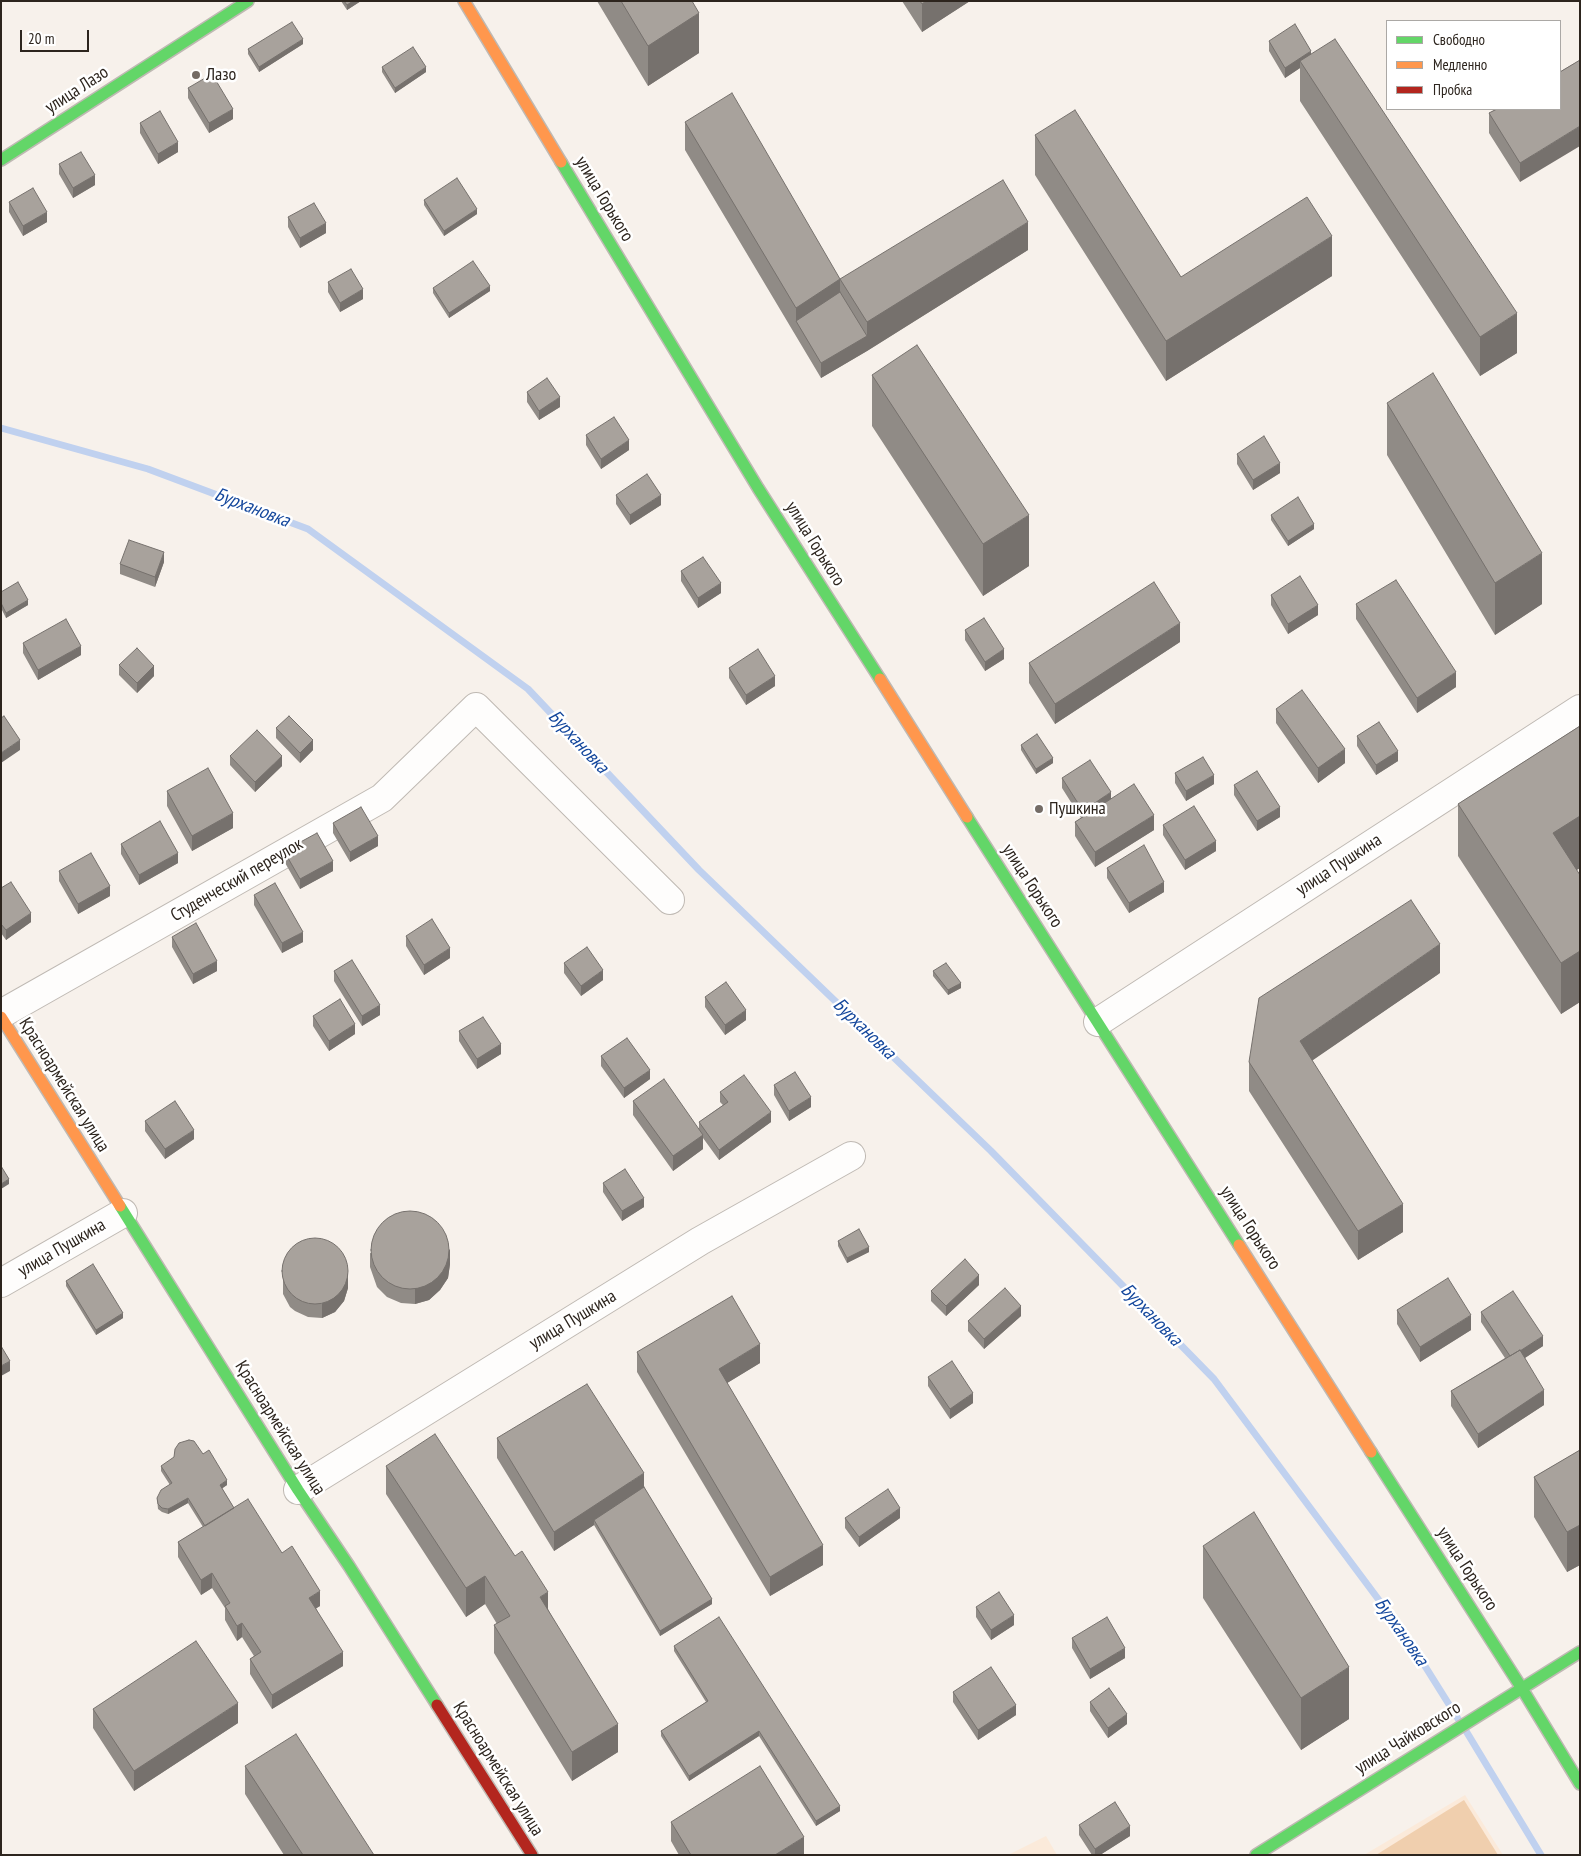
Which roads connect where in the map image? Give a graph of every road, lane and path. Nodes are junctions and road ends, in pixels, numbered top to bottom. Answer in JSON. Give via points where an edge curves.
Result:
{"nodes":[{"id":1,"x":248,"y":1,"type":"edge"},
{"id":2,"x":464,"y":1,"type":"edge"},
{"id":3,"x":1,"y":160,"type":"edge"},
{"id":4,"x":1580,"y":709,"type":"edge"},
{"id":5,"x":670,"y":900,"type":"dead end"},
{"id":6,"x":1,"y":1015,"type":"edge"},
{"id":7,"x":1098,"y":1022,"type":"junction"},
{"id":8,"x":851,"y":1156,"type":"dead end"},
{"id":9,"x":123,"y":1213,"type":"junction"},
{"id":10,"x":1,"y":1283,"type":"edge"},
{"id":11,"x":298,"y":1490,"type":"junction"},
{"id":12,"x":1580,"y":1652,"type":"edge"},
{"id":13,"x":1521,"y":1687,"type":"junction"},
{"id":14,"x":1580,"y":1784,"type":"edge"},
{"id":15,"x":532,"y":1855,"type":"edge"},
{"id":16,"x":1256,"y":1855,"type":"edge"}],
"edges":[{"from":1,"to":3,"type":"main road","name":"улица Лазо"},
{"from":2,"to":7,"type":"main road","name":"улица Горького","via":[[758,488]]},
{"from":4,"to":7,"type":"street","name":"улица Пушкина"},
{"from":5,"to":6,"type":"street","name":"Студенческий переулок","via":[[476,708],[382,798]]},
{"from":6,"to":9,"type":"main road","name":"Красноармейская улица"},
{"from":7,"to":13,"type":"main road","name":"улица Горького"},
{"from":8,"to":11,"type":"street","name":"улица Пушкина","via":[[700,1241]]},
{"from":9,"to":10,"type":"street","name":"улица Пушкина"},
{"from":9,"to":11,"type":"main road","name":"Красноармейская улица"},
{"from":11,"to":15,"type":"main road","name":"Красноармейская улица"},
{"from":12,"to":13,"type":"main road","name":"улица Чайковского"},
{"from":13,"to":14,"type":"main road","name":"улица Горького"},
{"from":13,"to":16,"type":"main road","name":"улица Чайковского"}]}
